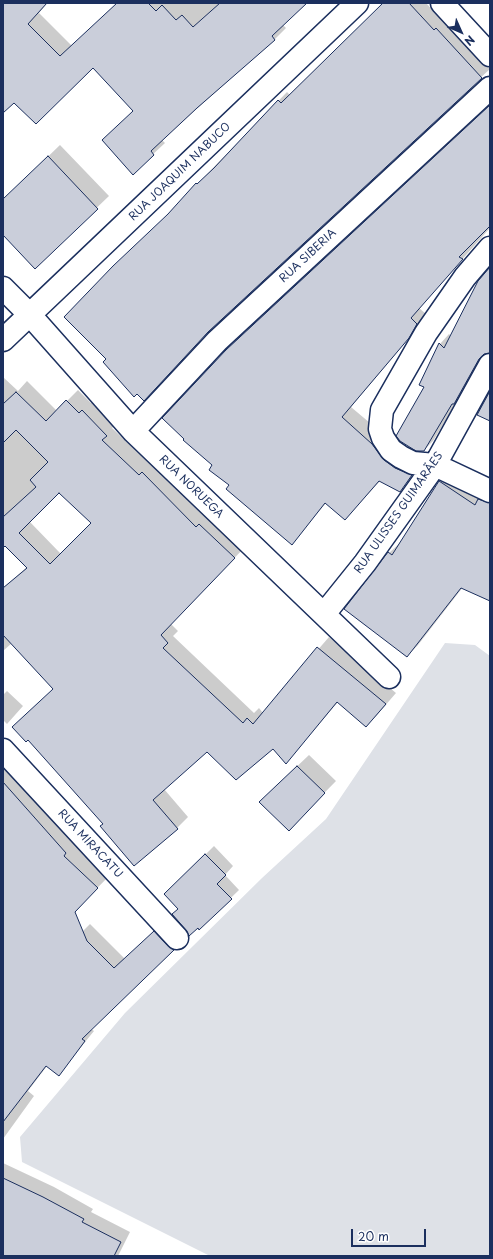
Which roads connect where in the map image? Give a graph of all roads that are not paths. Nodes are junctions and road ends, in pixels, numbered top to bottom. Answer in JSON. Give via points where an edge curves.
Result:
{"nodes":[{"id":1,"x":357,"y":3,"type":"edge"},
{"id":2,"x":442,"y":3,"type":"edge"},
{"id":3,"x":490,"y":55,"type":"edge"},
{"id":4,"x":490,"y":88,"type":"edge"},
{"id":5,"x":490,"y":248,"type":"edge"},
{"id":6,"x":3,"y":288,"type":"edge"},
{"id":7,"x":30,"y":315,"type":"junction"},
{"id":8,"x":3,"y":340,"type":"edge"},
{"id":9,"x":490,"y":365,"type":"edge"},
{"id":10,"x":132,"y":431,"type":"junction"},
{"id":11,"x":434,"y":465,"type":"junction"},
{"id":12,"x":490,"y":491,"type":"edge"},
{"id":13,"x":324,"y":614,"type":"junction"},
{"id":14,"x":389,"y":677,"type":"dead end"},
{"id":15,"x":3,"y":750,"type":"edge"},
{"id":16,"x":177,"y":938,"type":"dead end"}],
"edges":[{"from":1,"to":7,"type":"street","name":"RUA JOAQUIM NABUCO"},
{"from":2,"to":3,"type":"street"},
{"from":4,"to":10,"type":"street","name":"RUA SIBERIA","via":[[217,341]]},
{"from":5,"to":11,"type":"street","via":[[465,277],[426,333],[382,410],[382,438],[391,450],[413,463]]},
{"from":6,"to":7,"type":"street","name":"RUA NORUEGA"},
{"from":7,"to":8,"type":"street","name":"RUA JOAQUIM NABUCO"},
{"from":7,"to":10,"type":"street","name":"RUA NORUEGA"},
{"from":9,"to":11,"type":"street","name":"RUA ULISSES GUIMARÃES"},
{"from":10,"to":13,"type":"street","name":"RUA NORUEGA"},
{"from":11,"to":12,"type":"street"},
{"from":11,"to":13,"type":"street","name":"RUA ULISSES GUIMARÃES","via":[[365,563]]},
{"from":13,"to":14,"type":"street","name":"RUA NORUEGA"},
{"from":15,"to":16,"type":"street","name":"RUA MIRACATU"}]}
